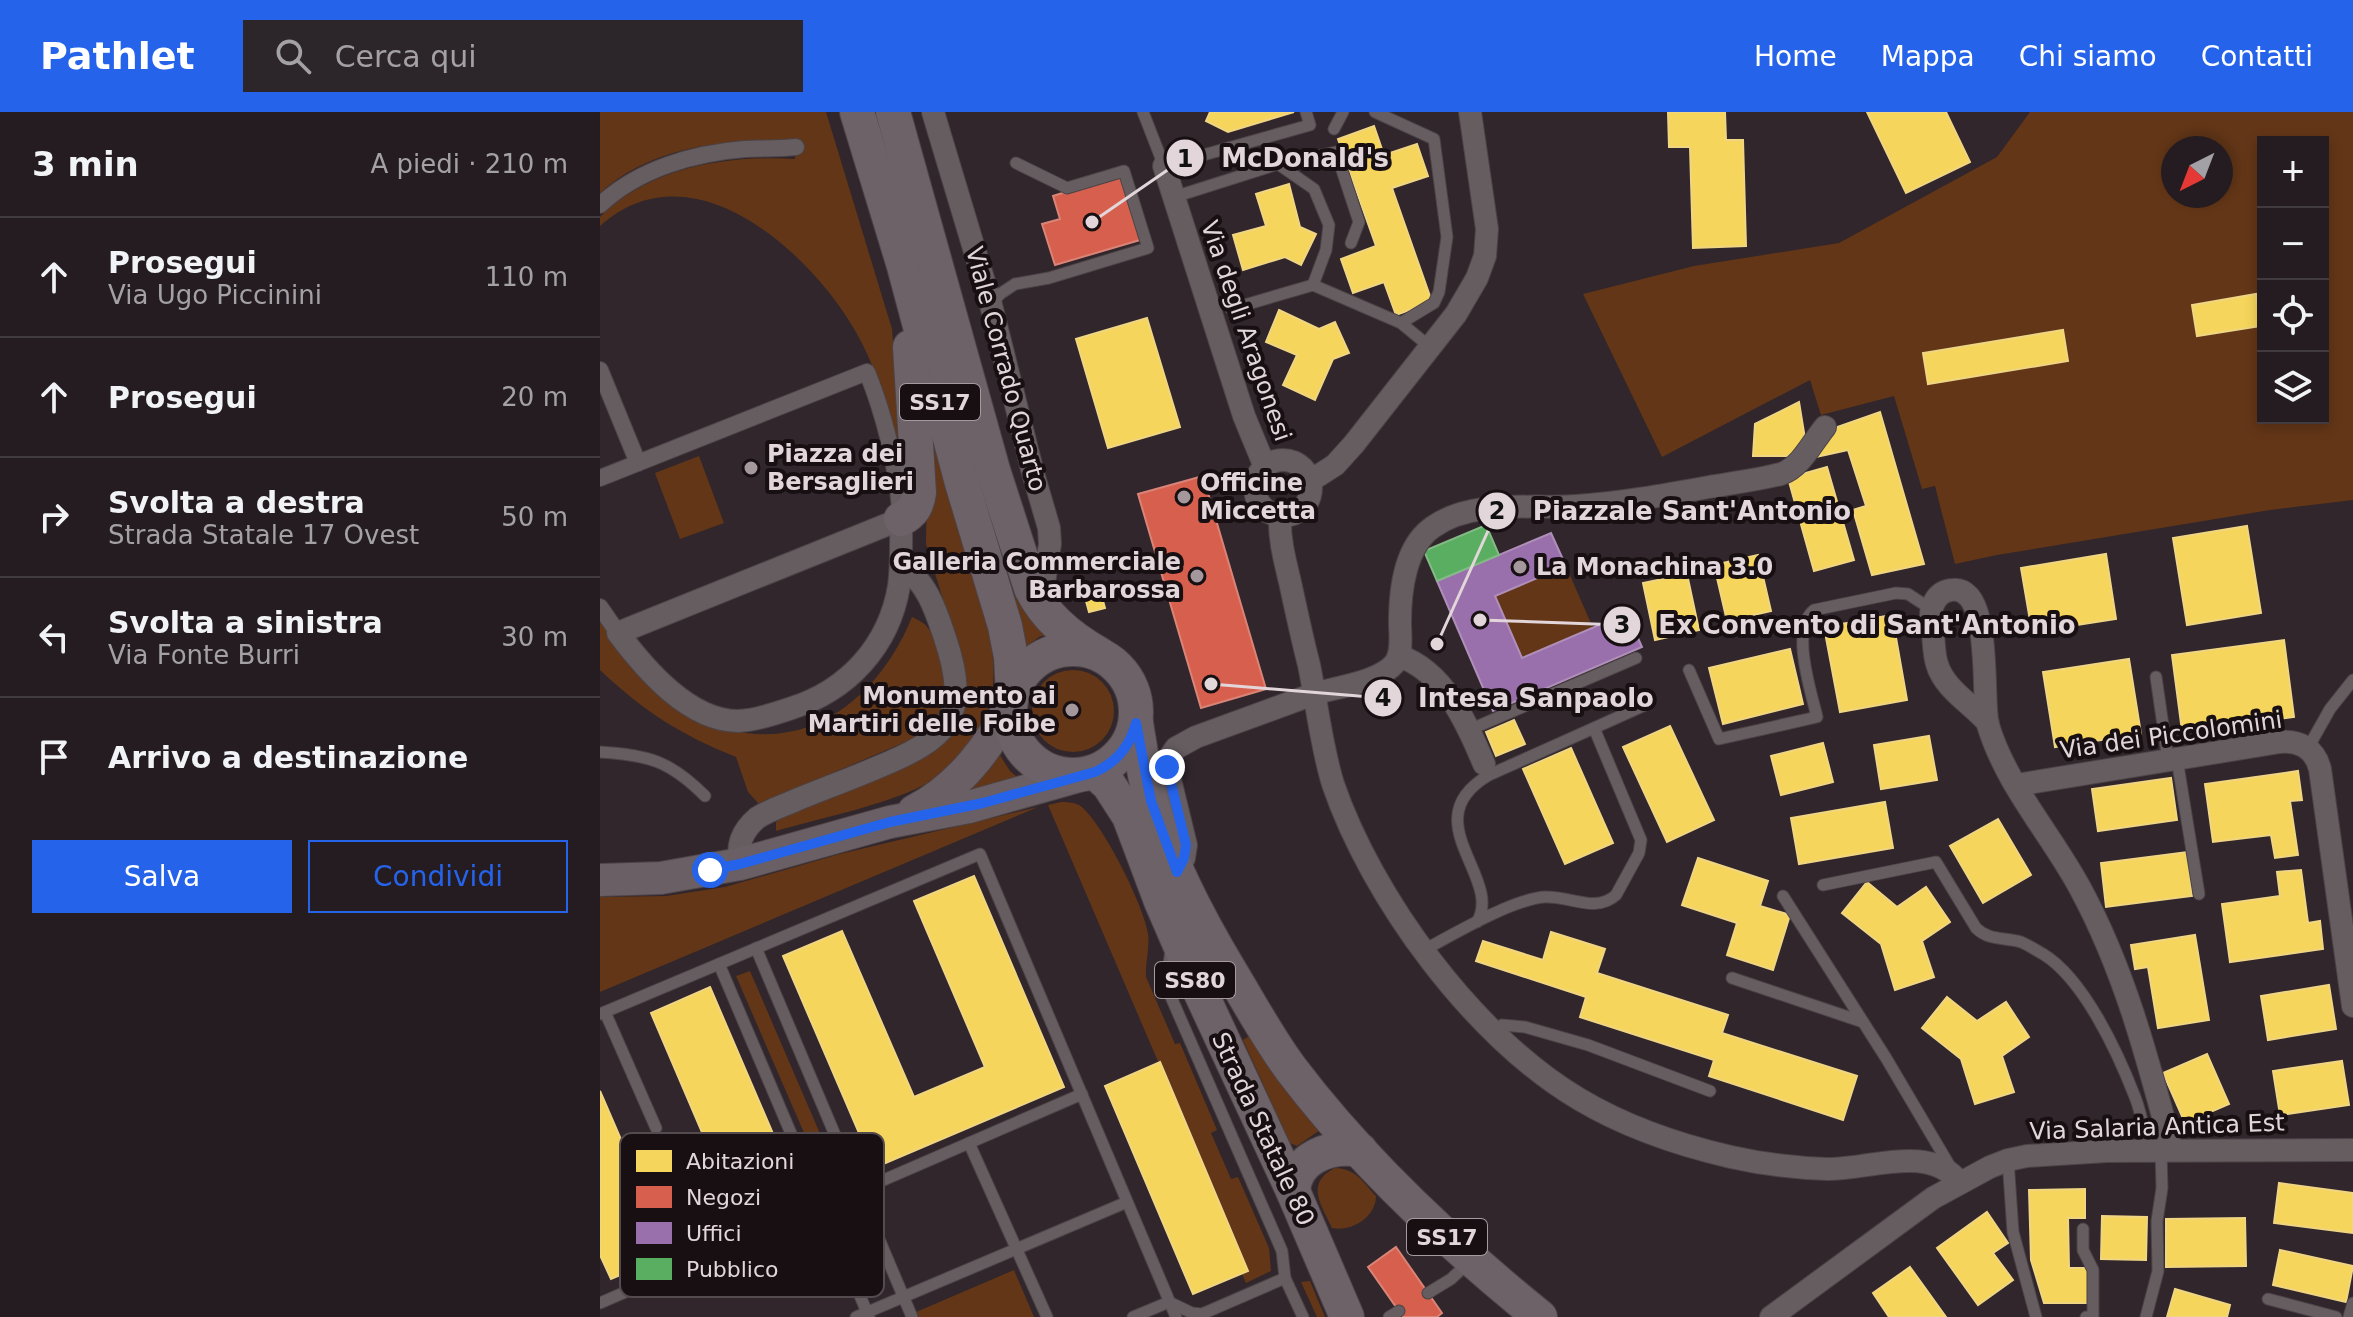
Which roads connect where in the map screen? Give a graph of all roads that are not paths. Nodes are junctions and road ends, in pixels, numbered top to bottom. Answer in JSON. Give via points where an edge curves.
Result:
{"nodes":[{"id":1,"x":857,"y":112,"type":"edge"},
{"id":2,"x":893,"y":112,"type":"edge"},
{"id":3,"x":933,"y":112,"type":"edge"},
{"id":4,"x":1143,"y":112,"type":"edge"},
{"id":5,"x":1306,"y":112,"type":"edge"},
{"id":6,"x":1343,"y":112,"type":"edge"},
{"id":7,"x":1375,"y":112,"type":"edge"},
{"id":8,"x":1470,"y":112,"type":"edge"},
{"id":9,"x":1334,"y":129,"type":"dead end"},
{"id":10,"x":796,"y":147,"type":"dead end"},
{"id":11,"x":1016,"y":163,"type":"dead end"},
{"id":12,"x":1278,"y":164,"type":"junction"},
{"id":13,"x":1164,"y":166,"type":"junction"},
{"id":14,"x":1174,"y":197,"type":"junction"},
{"id":15,"x":600,"y":205,"type":"edge"},
{"id":16,"x":1351,"y":243,"type":"dead end"},
{"id":17,"x":904,"y":266,"type":"junction"},
{"id":18,"x":1313,"y":285,"type":"junction"},
{"id":19,"x":991,"y":305,"type":"junction"},
{"id":20,"x":1231,"y":309,"type":"dead end"},
{"id":21,"x":1401,"y":323,"type":"junction"},
{"id":22,"x":1430,"y":347,"type":"junction"},
{"id":23,"x":600,"y":370,"type":"edge"},
{"id":24,"x":1825,"y":427,"type":"dead end"},
{"id":25,"x":638,"y":463,"type":"junction"},
{"id":26,"x":1265,"y":467,"type":"junction"},
{"id":27,"x":600,"y":478,"type":"edge"},
{"id":28,"x":1310,"y":481,"type":"junction"},
{"id":29,"x":1280,"y":517,"type":"junction"},
{"id":30,"x":901,"y":519,"type":"junction"},
{"id":31,"x":901,"y":567,"type":"junction"},
{"id":32,"x":600,"y":607,"type":"edge"},
{"id":33,"x":1931,"y":609,"type":"junction"},
{"id":34,"x":1059,"y":625,"type":"junction"},
{"id":35,"x":618,"y":633,"type":"junction"},
{"id":36,"x":1099,"y":654,"type":"junction"},
{"id":37,"x":1399,"y":656,"type":"junction"},
{"id":38,"x":1636,"y":658,"type":"dead end"},
{"id":39,"x":1689,"y":670,"type":"dead end"},
{"id":40,"x":2156,"y":677,"type":"dead end"},
{"id":41,"x":2353,"y":680,"type":"edge"},
{"id":42,"x":1315,"y":694,"type":"junction"},
{"id":43,"x":1012,"y":697,"type":"junction"},
{"id":44,"x":1645,"y":705,"type":"dead end"},
{"id":45,"x":1136,"y":723,"type":"junction"},
{"id":46,"x":1988,"y":723,"type":"junction"},
{"id":47,"x":1594,"y":728,"type":"junction"},
{"id":48,"x":1469,"y":730,"type":"junction"},
{"id":49,"x":2308,"y":748,"type":"junction"},
{"id":50,"x":600,"y":752,"type":"edge"},
{"id":51,"x":2172,"y":759,"type":"junction"},
{"id":52,"x":1484,"y":764,"type":"dead end"},
{"id":53,"x":1091,"y":773,"type":"junction"},
{"id":54,"x":2016,"y":785,"type":"junction"},
{"id":55,"x":705,"y":796,"type":"dead end"},
{"id":56,"x":890,"y":822,"type":"junction"},
{"id":57,"x":740,"y":864,"type":"junction"},
{"id":58,"x":1177,"y":872,"type":"junction"},
{"id":59,"x":600,"y":880,"type":"edge"},
{"id":60,"x":1823,"y":885,"type":"dead end"},
{"id":61,"x":2199,"y":894,"type":"dead end"},
{"id":62,"x":1783,"y":896,"type":"dead end"},
{"id":63,"x":1477,"y":922,"type":"junction"},
{"id":64,"x":1173,"y":928,"type":"junction"},
{"id":65,"x":756,"y":948,"type":"junction"},
{"id":66,"x":1424,"y":950,"type":"junction"},
{"id":67,"x":719,"y":964,"type":"junction"},
{"id":68,"x":1732,"y":978,"type":"dead end"},
{"id":69,"x":2353,"y":1006,"type":"edge"},
{"id":70,"x":602,"y":1013,"type":"edge"},
{"id":71,"x":1864,"y":1022,"type":"junction"},
{"id":72,"x":1493,"y":1032,"type":"junction"},
{"id":73,"x":1710,"y":1091,"type":"dead end"},
{"id":74,"x":1082,"y":1094,"type":"junction"},
{"id":75,"x":656,"y":1128,"type":"dead end"},
{"id":76,"x":791,"y":1133,"type":"edge"},
{"id":77,"x":834,"y":1133,"type":"edge"},
{"id":78,"x":969,"y":1143,"type":"junction"},
{"id":79,"x":1360,"y":1150,"type":"junction"},
{"id":80,"x":2353,"y":1150,"type":"edge"},
{"id":81,"x":2160,"y":1151,"type":"junction"},
{"id":82,"x":2008,"y":1160,"type":"junction"},
{"id":83,"x":884,"y":1180,"type":"edge"},
{"id":84,"x":1959,"y":1182,"type":"junction"},
{"id":85,"x":1293,"y":1191,"type":"junction"},
{"id":86,"x":1127,"y":1202,"type":"junction"},
{"id":87,"x":2083,"y":1229,"type":"dead end"},
{"id":88,"x":884,"y":1249,"type":"edge"},
{"id":89,"x":1016,"y":1249,"type":"junction"},
{"id":90,"x":1471,"y":1259,"type":"junction"},
{"id":91,"x":1285,"y":1278,"type":"junction"},
{"id":92,"x":1428,"y":1293,"type":"dead end"},
{"id":93,"x":620,"y":1294,"type":"edge"},
{"id":94,"x":904,"y":1296,"type":"junction"},
{"id":95,"x":2268,"y":1299,"type":"dead end"},
{"id":96,"x":1169,"y":1302,"type":"junction"},
{"id":97,"x":600,"y":1303,"type":"edge"},
{"id":98,"x":2353,"y":1303,"type":"edge"},
{"id":99,"x":864,"y":1315,"type":"edge"},
{"id":100,"x":912,"y":1317,"type":"edge"},
{"id":101,"x":1047,"y":1317,"type":"edge"},
{"id":102,"x":1133,"y":1317,"type":"edge"},
{"id":103,"x":1176,"y":1317,"type":"edge"},
{"id":104,"x":1303,"y":1317,"type":"edge"},
{"id":105,"x":1347,"y":1317,"type":"edge"},
{"id":106,"x":1540,"y":1317,"type":"edge"},
{"id":107,"x":1771,"y":1317,"type":"edge"},
{"id":108,"x":2036,"y":1317,"type":"edge"},
{"id":109,"x":2086,"y":1317,"type":"edge"},
{"id":110,"x":2146,"y":1317,"type":"edge"},
{"id":111,"x":2336,"y":1317,"type":"edge"},
{"id":112,"x":2349,"y":1317,"type":"edge"}],
"edges":[{"from":1,"to":17,"type":"main road","number":"SS17"},
{"from":2,"to":34,"type":"main road","name":"Viale Corrado Quarto","number":"SS17","via":[[1020,559],[1037,601]]},
{"from":3,"to":19,"type":"street","name":"Viale Corrado Quarto"},
{"from":4,"to":13,"type":"lane"},
{"from":5,"to":13,"type":"lane","via":[[1310,125]]},
{"from":6,"to":9,"type":"lane"},
{"from":7,"to":21,"type":"lane","via":[[1434,139],[1447,237],[1434,303]]},
{"from":8,"to":22,"type":"street","via":[[1486,215],[1485,256],[1471,290]]},
{"from":10,"to":15,"type":"street","via":[[728,151],[670,164],[628,183]]},
{"from":11,"to":19,"type":"lane","via":[[1067,188],[1124,171],[1148,248],[1015,284]]},
{"from":12,"to":14,"type":"lane"},
{"from":12,"to":16,"type":"lane","via":[[1336,152],[1359,222]]},
{"from":12,"to":18,"type":"lane","via":[[1314,189],[1329,225]]},
{"from":13,"to":14,"type":"street","name":"Via degli Aragonesi"},
{"from":14,"to":26,"type":"street","name":"Via degli Aragonesi"},
{"from":17,"to":30,"type":"main road","via":[[919,493],[914,509]]},
{"from":17,"to":43,"type":"main road","number":"SS17","via":[[1005,626]]},
{"from":18,"to":20,"type":"lane"},
{"from":18,"to":21,"type":"lane"},
{"from":19,"to":34,"type":"street","name":"Viale Corrado Quarto","via":[[1049,528],[1044,598]]},
{"from":21,"to":22,"type":"lane"},
{"from":22,"to":28,"type":"street","via":[[1349,450]]},
{"from":23,"to":25,"type":"street"},
{"from":24,"to":37,"type":"street","via":[[1795,467],[1774,476],[1649,498],[1475,512],[1441,522],[1422,539],[1408,566]]},
{"from":25,"to":27,"type":"street"},
{"from":25,"to":30,"type":"street","via":[[867,372],[887,433]]},
{"from":26,"to":28,"type":"street","via":[[1292,461]]},
{"from":26,"to":29,"type":"street","via":[[1254,492],[1263,509]]},
{"from":28,"to":29,"type":"street","via":[[1305,507]]},
{"from":29,"to":42,"type":"street"},
{"from":30,"to":31,"type":"street"},
{"from":30,"to":35,"type":"street"},
{"from":31,"to":35,"type":"street","via":[[884,630],[859,668],[824,694],[759,718],[726,720],[674,694]]},
{"from":31,"to":57,"type":"street","via":[[921,584],[946,640],[955,677],[950,718],[939,734],[914,752],[757,818],[741,839]]},
{"from":32,"to":35,"type":"street"},
{"from":33,"to":39,"type":"lane","via":[[1908,594],[1896,593],[1808,615],[1803,653],[1817,717],[1719,739]]},
{"from":33,"to":46,"type":"street","via":[[1940,674]]},
{"from":33,"to":46,"type":"street","via":[[1941,594],[1955,589],[1975,605]]},
{"from":34,"to":36,"type":"main road","name":"Viale Corrado Quarto","number":"SS17"},
{"from":36,"to":43,"type":"main road","via":[[1075,648],[1043,656],[1024,671]]},
{"from":36,"to":45,"type":"main road","via":[[1128,679],[1136,700]]},
{"from":37,"to":42,"type":"street","via":[[1378,676]]},
{"from":37,"to":48,"type":"street","via":[[1431,675]]},
{"from":38,"to":48,"type":"lane"},
{"from":40,"to":51,"type":"lane"},
{"from":41,"to":49,"type":"lane"},
{"from":42,"to":58,"type":"street","via":[[1176,748],[1167,767],[1186,845]]},
{"from":42,"to":66,"type":"street","via":[[1337,793],[1381,883]]},
{"from":43,"to":53,"type":"main road","via":[[1010,719],[1029,758],[1060,774]]},
{"from":43,"to":56,"type":"main road","via":[[988,743],[957,780],[922,807]]},
{"from":44,"to":47,"type":"lane"},
{"from":45,"to":53,"type":"main road","via":[[1122,753]]},
{"from":45,"to":58,"type":"main road","number":"SS17","via":[[1151,801]]},
{"from":46,"to":54,"type":"street"},
{"from":47,"to":63,"type":"lane","via":[[1489,775],[1467,795],[1458,825],[1483,903]]},
{"from":47,"to":63,"type":"lane","via":[[1641,840],[1618,892],[1599,904],[1534,899]]},
{"from":48,"to":52,"type":"street"},
{"from":49,"to":51,"type":"street","name":"Via dei Piccolomini","via":[[2287,741]]},
{"from":49,"to":69,"type":"street","name":"Via dei Piccolomini","via":[[2320,769]]},
{"from":50,"to":55,"type":"lane","via":[[661,762]]},
{"from":51,"to":54,"type":"street","name":"Via dei Piccolomini"},
{"from":51,"to":61,"type":"lane"},
{"from":53,"to":56,"type":"main road"},
{"from":53,"to":64,"type":"main road","name":"Strada Statale 80","number":"SS80","via":[[1109,785],[1129,816]]},
{"from":54,"to":81,"type":"street","via":[[2080,888],[2116,963],[2135,1017]]},
{"from":56,"to":57,"type":"main road"},
{"from":57,"to":59,"type":"main road","via":[[661,878]]},
{"from":58,"to":79,"type":"main road","number":"SS17","via":[[1282,1055]]},
{"from":60,"to":81,"type":"lane","via":[[1936,862],[1982,934],[2021,942],[2073,980],[2108,1037]]},
{"from":62,"to":71,"type":"lane"},
{"from":63,"to":66,"type":"lane"},
{"from":64,"to":85,"type":"main road","name":"Strada Statale 80","number":"SS80"},
{"from":64,"to":91,"type":"lane","via":[[1167,980],[1171,997],[1282,1251]]},
{"from":65,"to":67,"type":"lane"},
{"from":65,"to":74,"type":"lane","via":[[980,854]]},
{"from":65,"to":77,"type":"lane"},
{"from":66,"to":72,"type":"street"},
{"from":67,"to":70,"type":"lane"},
{"from":67,"to":76,"type":"lane"},
{"from":68,"to":71,"type":"lane"},
{"from":70,"to":75,"type":"lane"},
{"from":71,"to":84,"type":"lane"},
{"from":72,"to":73,"type":"lane","via":[[1502,1025],[1525,1027]]},
{"from":72,"to":84,"type":"street","via":[[1580,1099],[1689,1145],[1756,1161],[1824,1169],[1927,1162]]},
{"from":74,"to":78,"type":"lane"},
{"from":74,"to":86,"type":"lane"},
{"from":78,"to":83,"type":"lane"},
{"from":78,"to":89,"type":"lane"},
{"from":79,"to":85,"type":"main road","via":[[1337,1148],[1314,1156],[1298,1173]]},
{"from":79,"to":90,"type":"main road","number":"SS17"},
{"from":80,"to":81,"type":"street","name":"Via Salaria Antica Est"},
{"from":81,"to":82,"type":"street","name":"Via Salaria Antica Est"},
{"from":81,"to":110,"type":"lane","via":[[2158,1271]]},
{"from":82,"to":84,"type":"street","name":"Via Salaria Antica Est"},
{"from":82,"to":108,"type":"lane","via":[[2013,1232]]},
{"from":84,"to":107,"type":"street","name":"Via Salaria Antica Est"},
{"from":85,"to":105,"type":"main road","name":"Strada Statale 80","number":"SS80"},
{"from":86,"to":89,"type":"lane"},
{"from":86,"to":96,"type":"lane"},
{"from":87,"to":109,"type":"lane","via":[[2083,1250],[2093,1270],[2093,1317]]},
{"from":88,"to":94,"type":"lane"},
{"from":89,"to":94,"type":"lane"},
{"from":89,"to":101,"type":"lane"},
{"from":90,"to":92,"type":"lane"},
{"from":90,"to":106,"type":"main road","number":"SS17"},
{"from":91,"to":96,"type":"lane","via":[[1202,1314]]},
{"from":91,"to":104,"type":"lane"},
{"from":93,"to":97,"type":"lane"},
{"from":94,"to":99,"type":"lane"},
{"from":94,"to":100,"type":"lane"},
{"from":95,"to":111,"type":"lane"},
{"from":96,"to":102,"type":"lane"},
{"from":96,"to":103,"type":"lane"},
{"from":98,"to":112,"type":"lane"}]}
